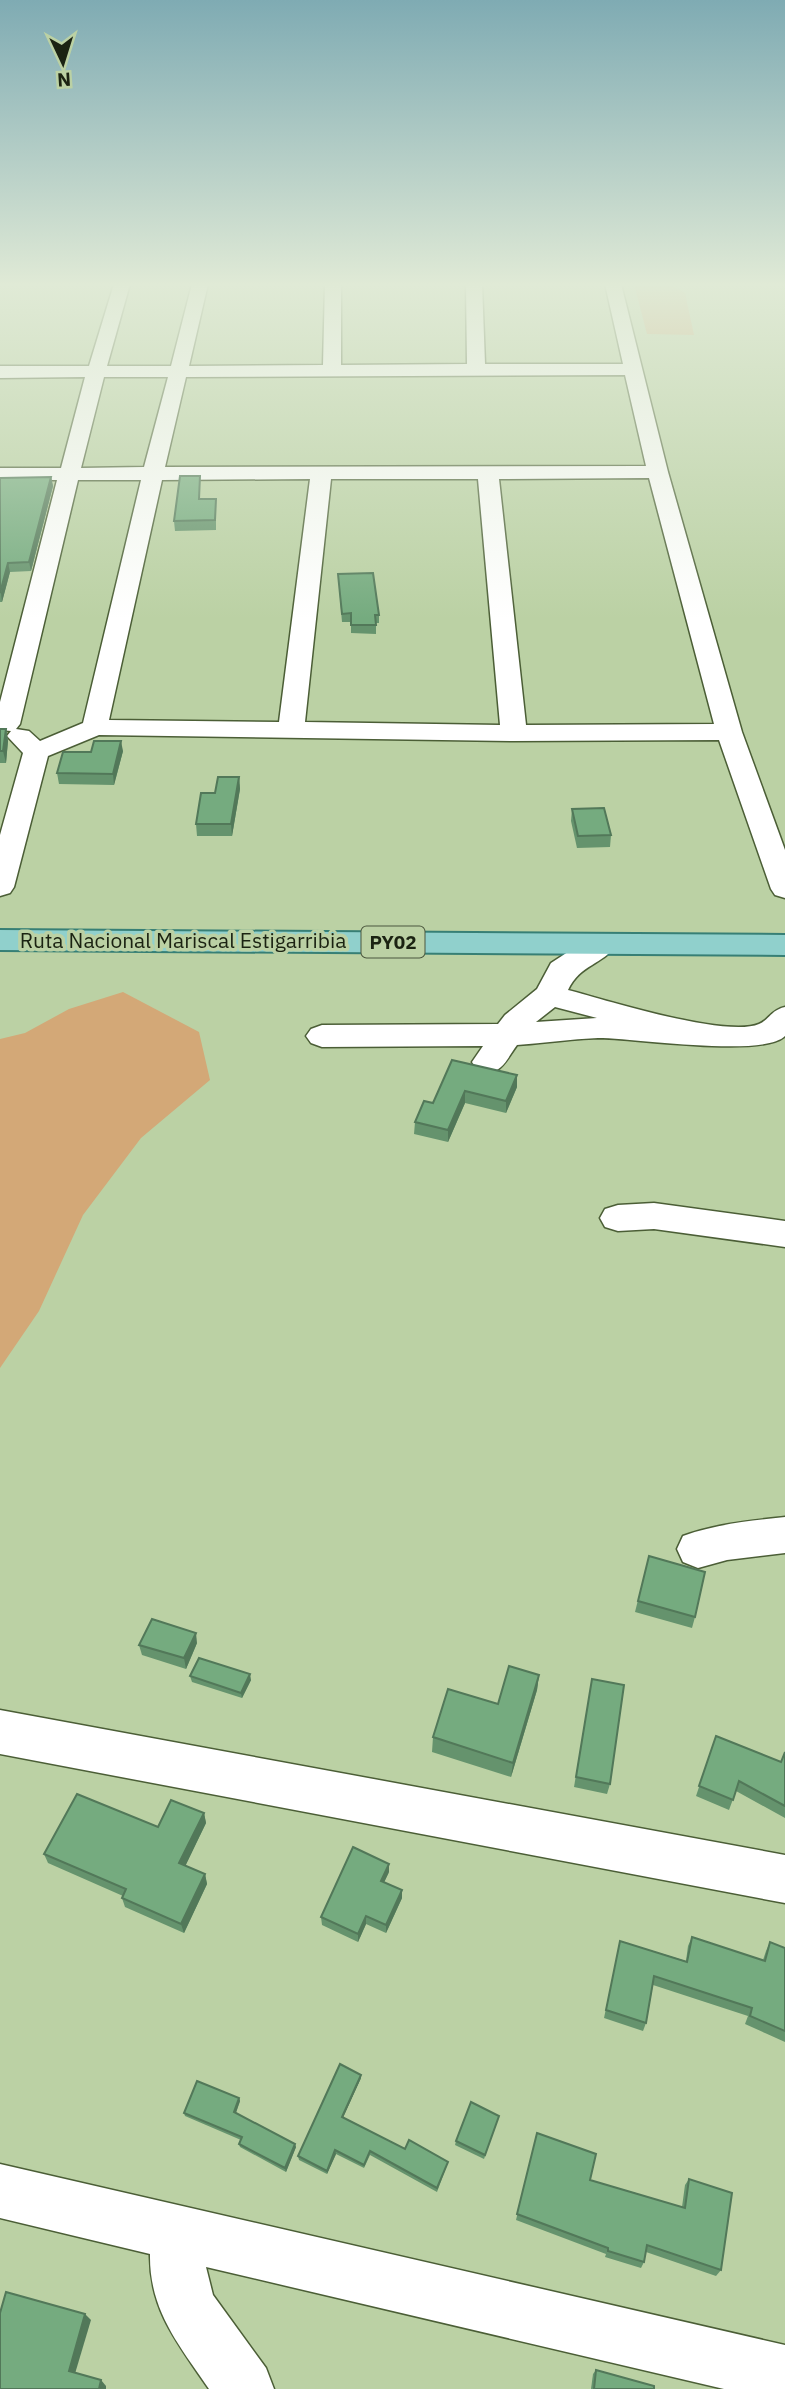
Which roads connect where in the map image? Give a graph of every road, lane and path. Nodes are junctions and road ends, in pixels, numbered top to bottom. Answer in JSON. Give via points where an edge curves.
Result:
{"nodes":[{"id":1,"x":90,"y":395,"type":"edge"},
{"id":2,"x":173,"y":395,"type":"edge"},
{"id":3,"x":639,"y":395,"type":"edge"},
{"id":4,"x":658,"y":472,"type":"junction"},
{"id":5,"x":488,"y":473,"type":"junction"},
{"id":6,"x":0,"y":474,"type":"edge"},
{"id":7,"x":153,"y":474,"type":"junction"},
{"id":8,"x":321,"y":474,"type":"junction"},
{"id":9,"x":69,"y":475,"type":"junction"},
{"id":10,"x":4,"y":724,"type":"edge"},
{"id":11,"x":95,"y":727,"type":"junction"},
{"id":12,"x":290,"y":729,"type":"junction"},
{"id":13,"x":729,"y":732,"type":"junction"},
{"id":14,"x":514,"y":733,"type":"junction"},
{"id":15,"x":36,"y":752,"type":"junction"},
{"id":16,"x":0,"y":887,"type":"edge"},
{"id":17,"x":785,"y":889,"type":"edge"},
{"id":18,"x":0,"y":940,"type":"edge"},
{"id":19,"x":602,"y":944,"type":"junction"},
{"id":20,"x":785,"y":946,"type":"edge"},
{"id":21,"x":550,"y":995,"type":"junction"},
{"id":22,"x":785,"y":1017,"type":"edge"},
{"id":23,"x":689,"y":1031,"type":"junction"},
{"id":24,"x":506,"y":1035,"type":"junction"},
{"id":25,"x":322,"y":1036,"type":"dead end"},
{"id":26,"x":488,"y":1062,"type":"dead end"},
{"id":27,"x":618,"y":1218,"type":"dead end"},
{"id":28,"x":785,"y":1234,"type":"edge"},
{"id":29,"x":785,"y":1535,"type":"edge"},
{"id":30,"x":698,"y":1549,"type":"dead end"},
{"id":31,"x":0,"y":1732,"type":"edge"},
{"id":32,"x":785,"y":1879,"type":"edge"},
{"id":33,"x":0,"y":2191,"type":"edge"},
{"id":34,"x":178,"y":2232,"type":"junction"},
{"id":35,"x":785,"y":2374,"type":"edge"},
{"id":36,"x":245,"y":2389,"type":"edge"}],
"edges":[{"from":1,"to":9,"type":"street"},
{"from":2,"to":7,"type":"street"},
{"from":3,"to":4,"type":"street"},
{"from":4,"to":5,"type":"street"},
{"from":4,"to":13,"type":"street"},
{"from":5,"to":8,"type":"street"},
{"from":5,"to":14,"type":"street"},
{"from":6,"to":9,"type":"street"},
{"from":7,"to":8,"type":"street"},
{"from":7,"to":9,"type":"street"},
{"from":7,"to":11,"type":"street"},
{"from":8,"to":12,"type":"street"},
{"from":9,"to":10,"type":"street"},
{"from":10,"to":15,"type":"street"},
{"from":11,"to":12,"type":"street"},
{"from":11,"to":15,"type":"street"},
{"from":12,"to":14,"type":"street"},
{"from":13,"to":14,"type":"street"},
{"from":13,"to":17,"type":"street"},
{"from":15,"to":16,"type":"street"},
{"from":18,"to":19,"type":"main road","name":"Ruta Nacional Mariscal Estigarribia","number":"PY02"},
{"from":19,"to":20,"type":"main road","name":"Ruta Nacional Mariscal Estigarribia","number":"PY02"},
{"from":19,"to":21,"type":"street","via":[[562,970]]},
{"from":21,"to":23,"type":"street"},
{"from":21,"to":24,"type":"street"},
{"from":22,"to":23,"type":"street","via":[[768,1034],[731,1037]]},
{"from":23,"to":24,"type":"street","via":[[598,1028]]},
{"from":24,"to":25,"type":"street"},
{"from":24,"to":26,"type":"street"},
{"from":27,"to":28,"type":"street","via":[[654,1216]]},
{"from":29,"to":30,"type":"street"},
{"from":31,"to":32,"type":"street"},
{"from":33,"to":34,"type":"street"},
{"from":34,"to":35,"type":"street"},
{"from":34,"to":36,"type":"street","via":[[178,2266],[187,2308]]}]}
